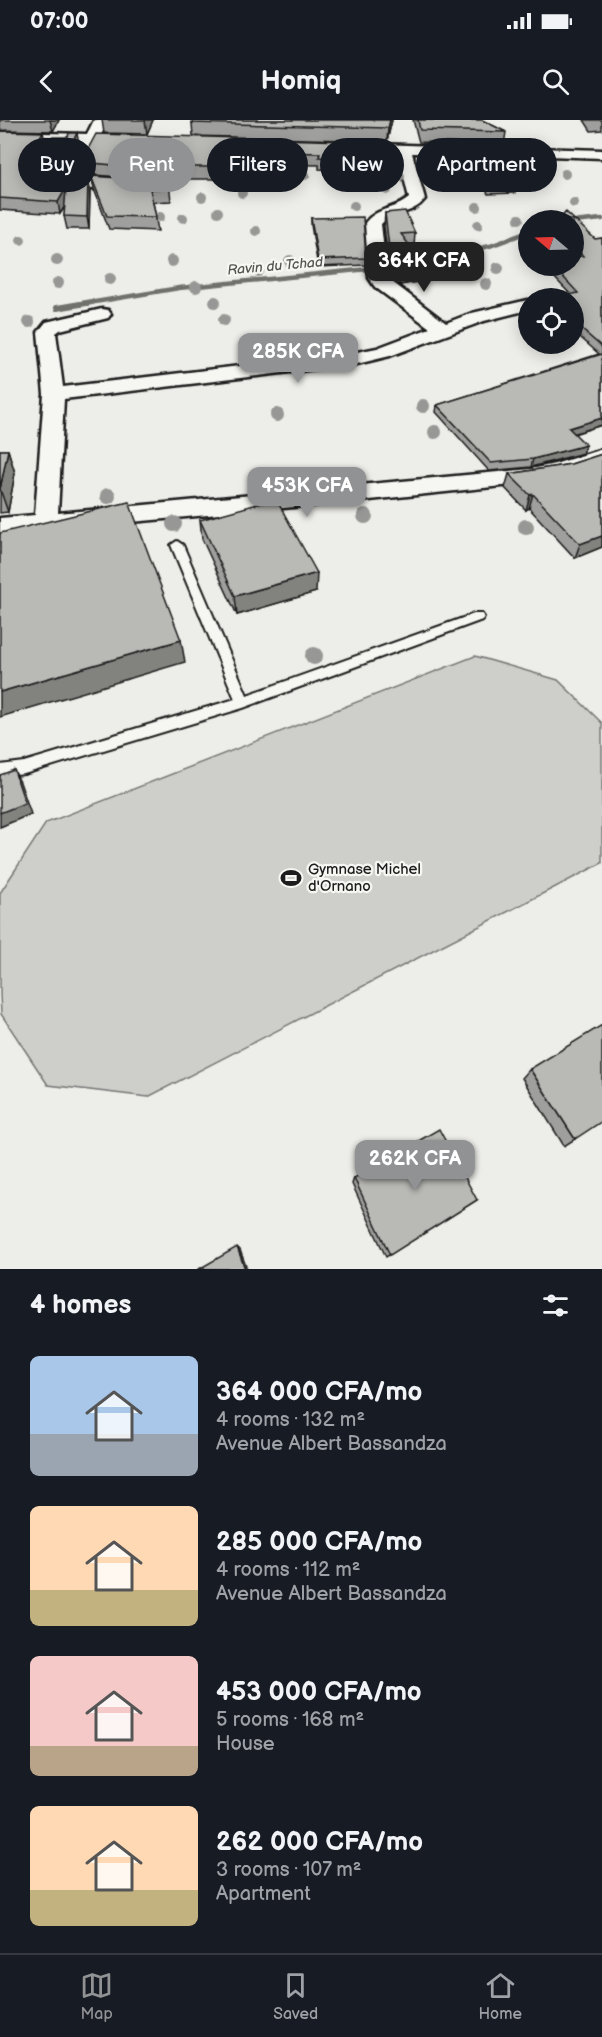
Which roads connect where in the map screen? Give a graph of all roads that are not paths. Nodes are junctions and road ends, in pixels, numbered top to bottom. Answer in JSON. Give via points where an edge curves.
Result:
{"nodes":[{"id":1,"x":101,"y":120,"type":"edge"},
{"id":2,"x":0,"y":136,"type":"edge"},
{"id":3,"x":61,"y":138,"type":"edge"},
{"id":4,"x":92,"y":138,"type":"edge"},
{"id":5,"x":404,"y":148,"type":"joint"},
{"id":6,"x":602,"y":154,"type":"edge"},
{"id":7,"x":518,"y":308,"type":"edge"},
{"id":8,"x":102,"y":314,"type":"dead end"},
{"id":9,"x":444,"y":330,"type":"junction"},
{"id":10,"x":54,"y":394,"type":"junction"},
{"id":11,"x":602,"y":456,"type":"edge"},
{"id":12,"x":46,"y":521,"type":"junction"},
{"id":13,"x":0,"y":526,"type":"edge"},
{"id":14,"x":177,"y":545,"type":"dead end"},
{"id":15,"x":478,"y":617,"type":"dead end"},
{"id":16,"x":243,"y":702,"type":"junction"},
{"id":17,"x":0,"y":771,"type":"edge"}],
"edges":[{"from":1,"to":4,"type":"street"},
{"from":2,"to":3,"type":"street"},
{"from":5,"to":6,"type":"street"},
{"from":5,"to":9,"type":"street","via":[[417,199],[413,205],[375,219],[377,268],[387,288]]},
{"from":7,"to":9,"type":"street"},
{"from":8,"to":10,"type":"street","via":[[53,326],[47,332]]},
{"from":9,"to":10,"type":"street","via":[[357,358]]},
{"from":10,"to":12,"type":"street"},
{"from":11,"to":12,"type":"street","via":[[531,476]]},
{"from":12,"to":13,"type":"street"},
{"from":14,"to":16,"type":"lane"},
{"from":15,"to":16,"type":"lane"},
{"from":16,"to":17,"type":"lane","via":[[24,768]]}]}
